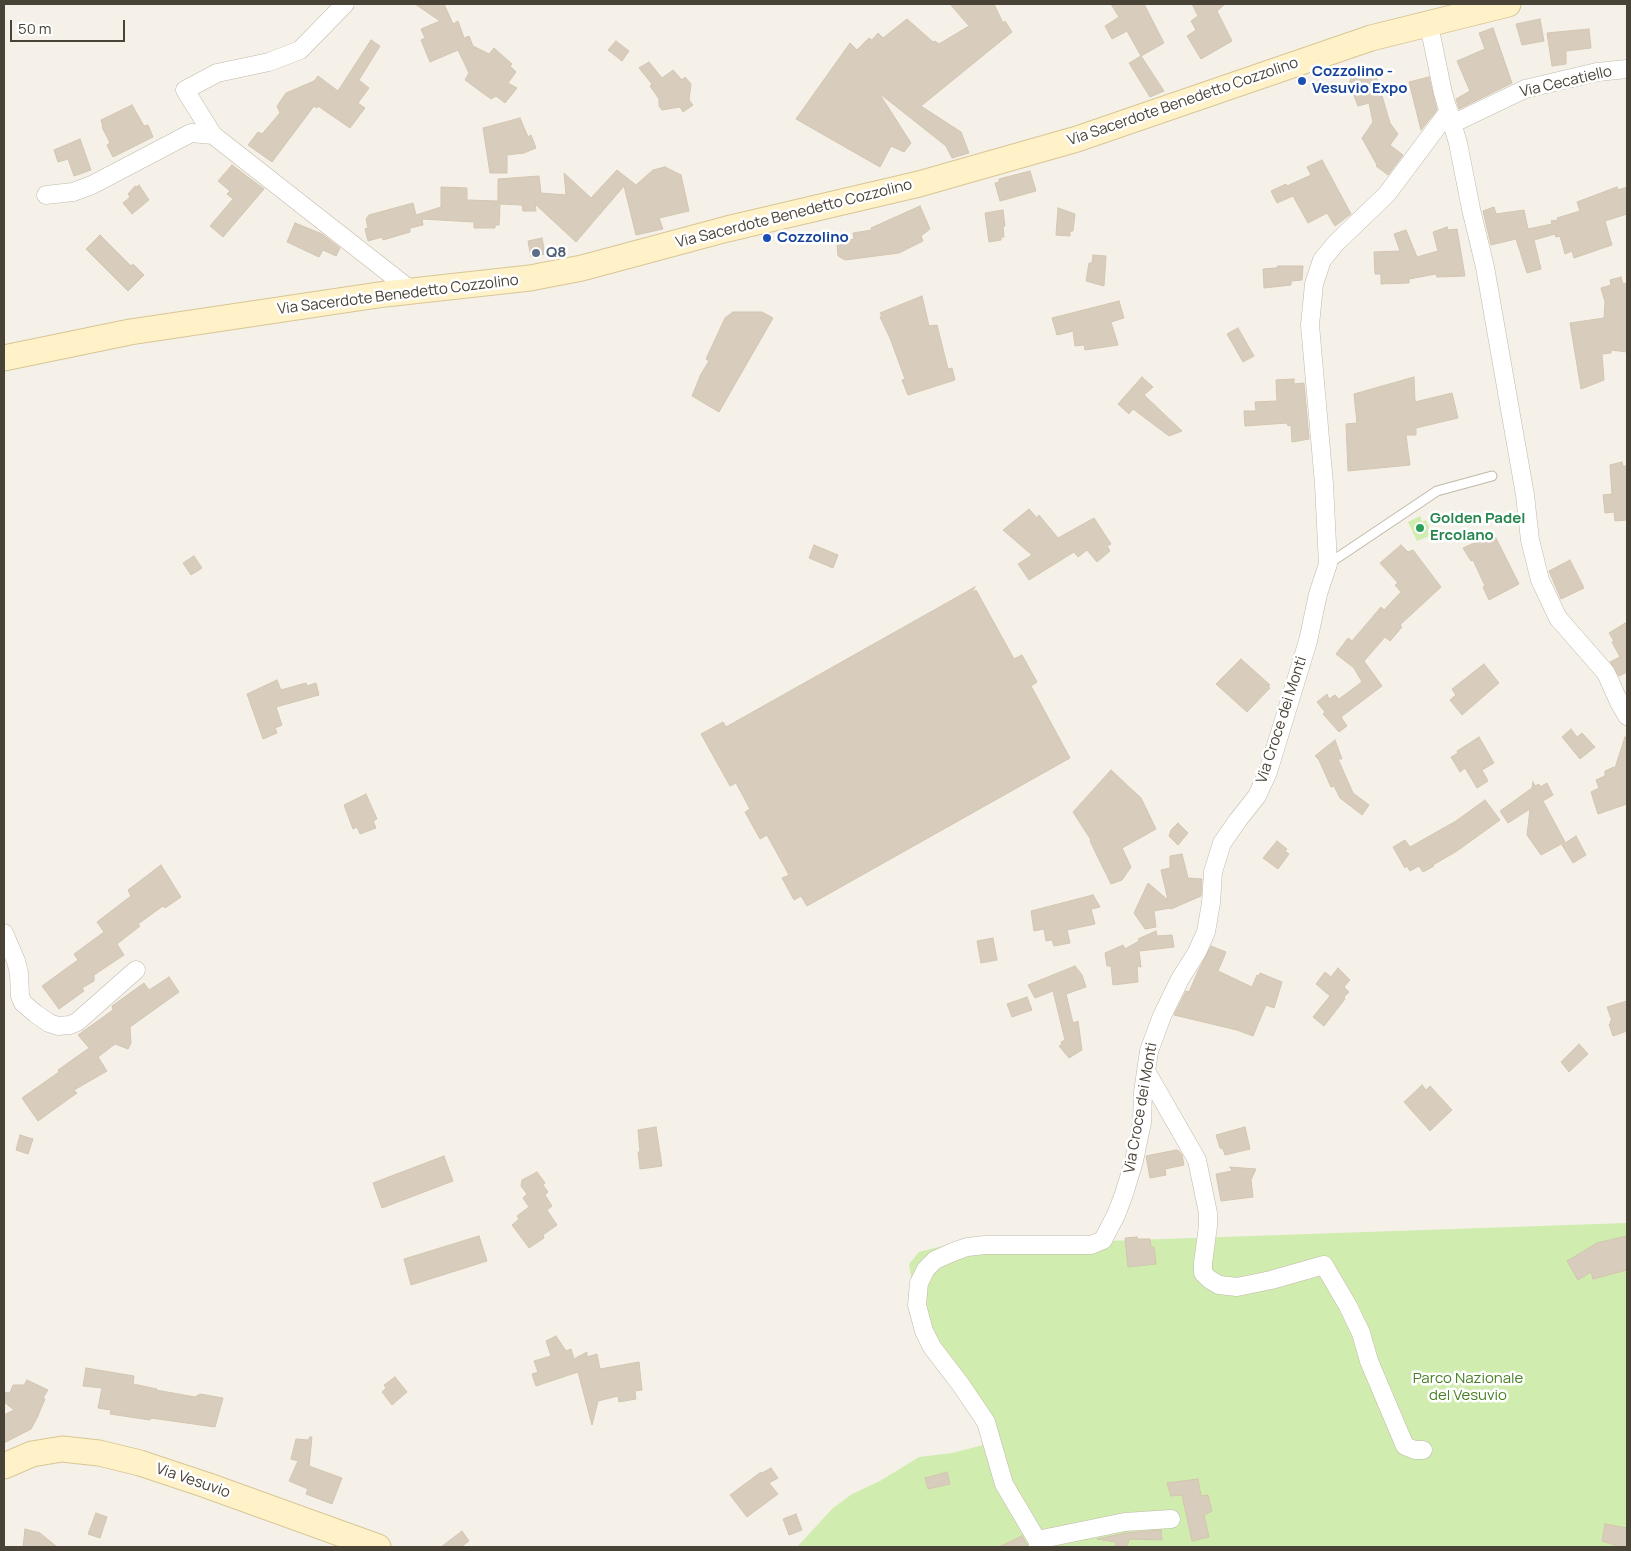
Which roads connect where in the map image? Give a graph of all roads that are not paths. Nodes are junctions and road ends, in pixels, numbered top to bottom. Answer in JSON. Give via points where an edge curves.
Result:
{"nodes":[{"id":1,"x":345,"y":4,"type":"edge"},
{"id":2,"x":1508,"y":4,"type":"edge"},
{"id":3,"x":1427,"y":14,"type":"edge"},
{"id":4,"x":1627,"y":69,"type":"edge"},
{"id":5,"x":1450,"y":118,"type":"junction"},
{"id":6,"x":213,"y":135,"type":"junction"},
{"id":7,"x":46,"y":195,"type":"dead end"},
{"id":8,"x":412,"y":291,"type":"junction"},
{"id":9,"x":4,"y":358,"type":"edge"},
{"id":10,"x":1492,"y":476,"type":"dead end"},
{"id":11,"x":1328,"y":564,"type":"junction"},
{"id":12,"x":1627,"y":716,"type":"edge"},
{"id":13,"x":4,"y":933,"type":"edge"},
{"id":14,"x":136,"y":970,"type":"dead end"},
{"id":15,"x":1146,"y":1071,"type":"junction"},
{"id":16,"x":1423,"y":1450,"type":"dead end"},
{"id":17,"x":4,"y":1466,"type":"edge"},
{"id":18,"x":1171,"y":1519,"type":"dead end"},
{"id":19,"x":1038,"y":1544,"type":"edge"},
{"id":20,"x":378,"y":1547,"type":"edge"}],
"edges":[{"from":1,"to":6,"type":"street","via":[[300,50],[269,62],[217,73],[185,90]]},
{"from":2,"to":3,"type":"main road","name":"Via Sacerdote Benedetto Cozzolino"},
{"from":3,"to":5,"type":"street"},
{"from":3,"to":8,"type":"main road","name":"Via Sacerdote Benedetto Cozzolino","via":[[1371,38],[1077,139],[919,184],[727,229],[582,268],[530,278]]},
{"from":4,"to":5,"type":"street","name":"Via Cecatiello","via":[[1597,72],[1526,89]]},
{"from":5,"to":11,"type":"street","name":"Via Croce dei Monti","via":[[1387,194],[1322,260],[1314,284],[1310,325]]},
{"from":5,"to":12,"type":"street","via":[[1485,267],[1530,540],[1540,580],[1558,618],[1606,673]]},
{"from":6,"to":7,"type":"street","via":[[190,133],[92,186]]},
{"from":6,"to":8,"type":"street"},
{"from":8,"to":9,"type":"main road","name":"Via Sacerdote Benedetto Cozzolino","via":[[130,332]]},
{"from":10,"to":11,"type":"lane","via":[[1437,491]]},
{"from":11,"to":15,"type":"street","name":"Via Croce dei Monti","via":[[1268,772],[1257,796],[1222,843],[1213,872],[1206,932],[1162,1016],[1148,1051]]},
{"from":13,"to":14,"type":"street","via":[[16,961],[23,1002],[49,1023],[58,1026],[77,1022]]},
{"from":15,"to":16,"type":"street","via":[[1197,1160],[1208,1213],[1203,1273],[1219,1285],[1237,1287],[1324,1265],[1361,1333],[1369,1361],[1405,1446]]},
{"from":15,"to":19,"type":"street","name":"Via Croce dei Monti","via":[[1142,1122],[1134,1161],[1124,1194],[1103,1240],[1091,1245],[985,1245],[967,1248],[935,1260],[919,1283],[917,1305],[924,1331],[986,1422],[1004,1484]]},
{"from":17,"to":20,"type":"main road","name":"Via Vesuvio","via":[[32,1454],[62,1449],[99,1453],[206,1485]]},
{"from":18,"to":19,"type":"street","via":[[1125,1522]]}]}
